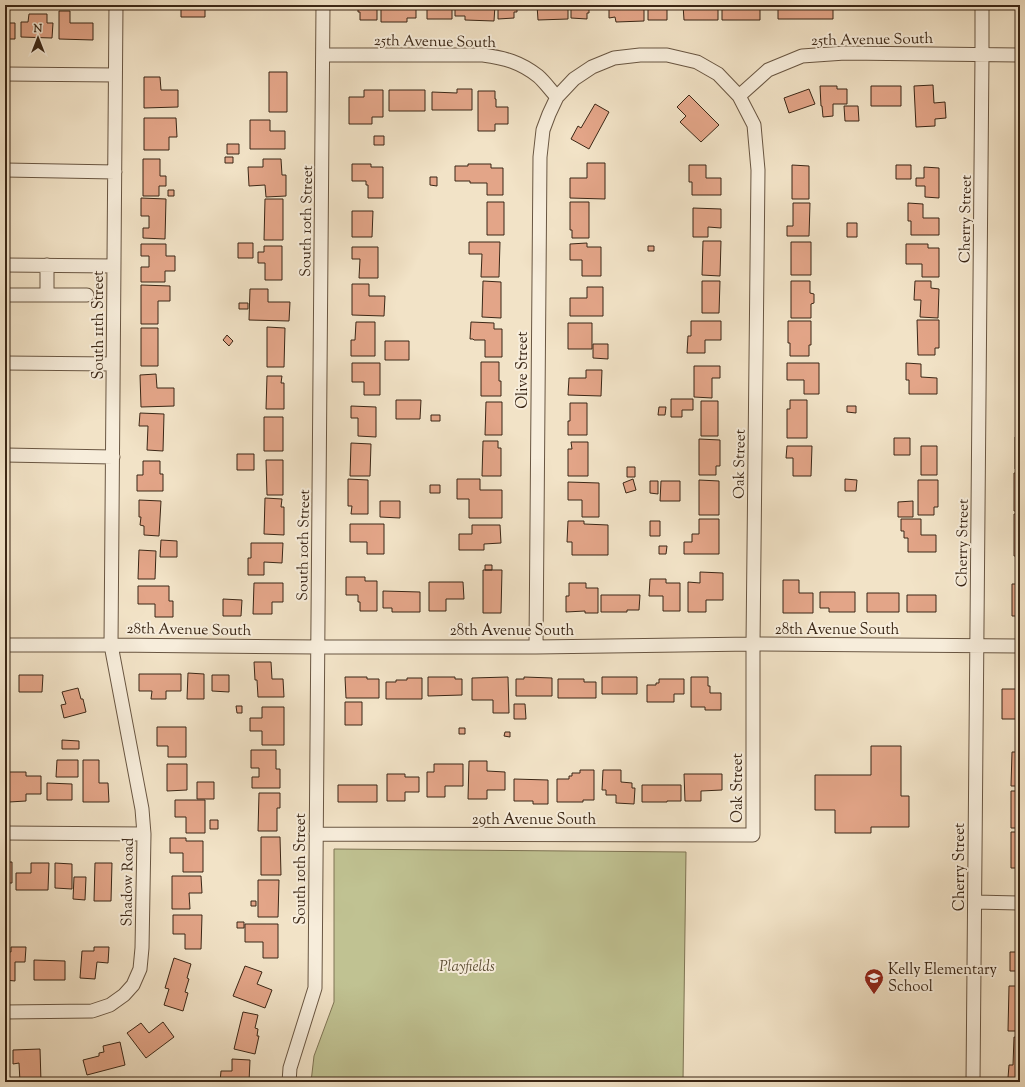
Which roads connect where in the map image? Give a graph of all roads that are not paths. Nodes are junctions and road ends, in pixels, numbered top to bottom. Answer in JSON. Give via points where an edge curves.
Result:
{"nodes":[{"id":1,"x":116,"y":5,"type":"edge"},
{"id":2,"x":323,"y":5,"type":"edge"},
{"id":3,"x":982,"y":5,"type":"edge"},
{"id":4,"x":323,"y":55,"type":"junction"},
{"id":5,"x":982,"y":55,"type":"junction"},
{"id":6,"x":1020,"y":55,"type":"edge"},
{"id":7,"x":5,"y":74,"type":"edge"},
{"id":8,"x":115,"y":75,"type":"junction"},
{"id":9,"x":740,"y":96,"type":"junction"},
{"id":10,"x":557,"y":97,"type":"junction"},
{"id":11,"x":5,"y":170,"type":"edge"},
{"id":12,"x":115,"y":172,"type":"junction"},
{"id":13,"x":5,"y":265,"type":"edge"},
{"id":14,"x":47,"y":265,"type":"junction"},
{"id":15,"x":114,"y":266,"type":"junction"},
{"id":16,"x":5,"y":295,"type":"edge"},
{"id":17,"x":47,"y":295,"type":"junction"},
{"id":18,"x":87,"y":295,"type":"dead end"},
{"id":19,"x":5,"y":363,"type":"edge"},
{"id":20,"x":114,"y":364,"type":"junction"},
{"id":21,"x":5,"y":455,"type":"edge"},
{"id":22,"x":113,"y":456,"type":"junction"},
{"id":23,"x":111,"y":644,"type":"junction"},
{"id":24,"x":753,"y":644,"type":"junction"},
{"id":25,"x":5,"y":645,"type":"edge"},
{"id":26,"x":977,"y":646,"type":"junction"},
{"id":27,"x":1020,"y":646,"type":"edge"},
{"id":28,"x":318,"y":647,"type":"junction"},
{"id":29,"x":536,"y":647,"type":"junction"},
{"id":30,"x":5,"y":833,"type":"edge"},
{"id":31,"x":144,"y":834,"type":"junction"},
{"id":32,"x":316,"y":834,"type":"junction"},
{"id":33,"x":753,"y":836,"type":"joint"},
{"id":34,"x":975,"y":902,"type":"junction"},
{"id":35,"x":1020,"y":903,"type":"edge"},
{"id":36,"x":5,"y":1012,"type":"edge"},
{"id":37,"x":289,"y":1082,"type":"edge"},
{"id":38,"x":973,"y":1082,"type":"edge"}],
"edges":[{"from":1,"to":8,"type":"street","name":"South 11th Street"},
{"from":2,"to":4,"type":"street","name":"South 10th Street"},
{"from":3,"to":5,"type":"street","name":"Cherry Street"},
{"from":4,"to":10,"type":"street","name":"25th Avenue South","via":[[483,55],[504,58],[539,77]]},
{"from":4,"to":28,"type":"street","name":"South 10th Street"},
{"from":5,"to":6,"type":"street","name":"25th Avenue South"},
{"from":5,"to":9,"type":"street","name":"25th Avenue South","via":[[845,53],[802,56],[768,70]]},
{"from":5,"to":26,"type":"street","name":"Cherry Street"},
{"from":7,"to":8,"type":"street"},
{"from":8,"to":12,"type":"street","name":"South 11th Street"},
{"from":9,"to":10,"type":"street","via":[[718,74],[697,62],[667,55],[640,55],[614,58],[592,67],[574,79]]},
{"from":9,"to":24,"type":"street","name":"Oak Street","via":[[754,125],[758,170]]},
{"from":10,"to":29,"type":"street","name":"Olive Street","via":[[543,130],[540,157]]},
{"from":11,"to":12,"type":"street"},
{"from":12,"to":15,"type":"street","name":"South 11th Street"},
{"from":13,"to":14,"type":"street"},
{"from":14,"to":15,"type":"street"},
{"from":14,"to":17,"type":"street"},
{"from":15,"to":20,"type":"street","name":"South 11th Street"},
{"from":16,"to":17,"type":"street"},
{"from":17,"to":18,"type":"street"},
{"from":19,"to":20,"type":"street"},
{"from":20,"to":22,"type":"street","name":"South 11th Street"},
{"from":21,"to":22,"type":"street"},
{"from":22,"to":23,"type":"street","name":"South 11th Street"},
{"from":23,"to":25,"type":"street","name":"28th Avenue South"},
{"from":23,"to":28,"type":"street","name":"28th Avenue South"},
{"from":23,"to":31,"type":"street","name":"Shadow Road","via":[[142,809]]},
{"from":24,"to":26,"type":"street","name":"28th Avenue South"},
{"from":24,"to":29,"type":"street","name":"28th Avenue South"},
{"from":24,"to":33,"type":"street","name":"Oak Street"},
{"from":26,"to":27,"type":"street","name":"28th Avenue South"},
{"from":26,"to":34,"type":"street","name":"Cherry Street"},
{"from":28,"to":29,"type":"street","name":"28th Avenue South"},
{"from":28,"to":32,"type":"street","name":"South 10th Street"},
{"from":30,"to":31,"type":"street"},
{"from":31,"to":36,"type":"street","name":"Shadow Road","via":[[142,948],[140,969],[133,985],[110,1005],[92,1011]]},
{"from":32,"to":33,"type":"street","name":"29th Avenue South"},
{"from":32,"to":37,"type":"street","name":"South 10th Street","via":[[315,988],[290,1068]]},
{"from":34,"to":35,"type":"street"},
{"from":34,"to":38,"type":"street","name":"Cherry Street"}]}
